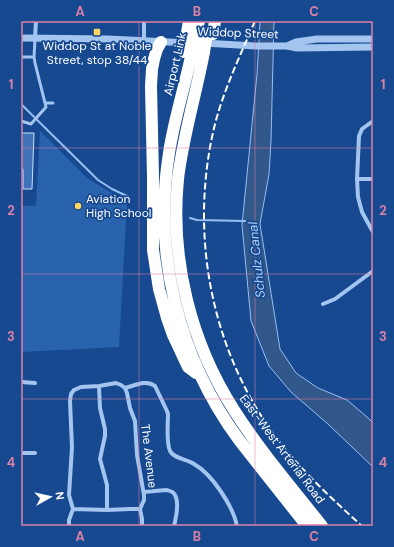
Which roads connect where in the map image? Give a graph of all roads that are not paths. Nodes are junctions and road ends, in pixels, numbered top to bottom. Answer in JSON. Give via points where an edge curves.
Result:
{"nodes":[{"id":1,"x":36,"y":21,"type":"edge"},
{"id":2,"x":144,"y":21,"type":"edge"},
{"id":3,"x":209,"y":21,"type":"edge"},
{"id":4,"x":215,"y":21,"type":"edge"},
{"id":5,"x":198,"y":29,"type":"edge"},
{"id":6,"x":21,"y":38,"type":"edge"},
{"id":7,"x":36,"y":38,"type":"junction"},
{"id":8,"x":373,"y":39,"type":"edge"},
{"id":9,"x":144,"y":40,"type":"junction"},
{"id":10,"x":161,"y":42,"type":"junction"},
{"id":11,"x":287,"y":46,"type":"junction"},
{"id":12,"x":373,"y":47,"type":"edge"},
{"id":13,"x":198,"y":54,"type":"junction"},
{"id":14,"x":21,"y":57,"type":"edge"},
{"id":15,"x":34,"y":57,"type":"junction"},
{"id":16,"x":45,"y":103,"type":"junction"},
{"id":17,"x":53,"y":103,"type":"dead end"},
{"id":18,"x":373,"y":120,"type":"edge"},
{"id":19,"x":21,"y":121,"type":"edge"},
{"id":20,"x":357,"y":179,"type":"junction"},
{"id":21,"x":373,"y":179,"type":"edge"},
{"id":22,"x":373,"y":232,"type":"edge"},
{"id":23,"x":373,"y":271,"type":"edge"},
{"id":24,"x":323,"y":304,"type":"dead end"},
{"id":25,"x":202,"y":377,"type":"junction"},
{"id":26,"x":21,"y":382,"type":"edge"},
{"id":27,"x":35,"y":383,"type":"dead end"},
{"id":28,"x":99,"y":386,"type":"junction"},
{"id":29,"x":125,"y":388,"type":"junction"},
{"id":30,"x":21,"y":453,"type":"edge"},
{"id":31,"x":35,"y":453,"type":"dead end"},
{"id":32,"x":144,"y":492,"type":"junction"},
{"id":33,"x":73,"y":509,"type":"junction"},
{"id":34,"x":140,"y":509,"type":"junction"},
{"id":35,"x":107,"y":510,"type":"junction"},
{"id":36,"x":69,"y":526,"type":"edge"},
{"id":37,"x":142,"y":526,"type":"edge"},
{"id":38,"x":174,"y":526,"type":"edge"},
{"id":39,"x":237,"y":526,"type":"edge"},
{"id":40,"x":307,"y":526,"type":"edge"},
{"id":41,"x":322,"y":526,"type":"edge"}],
"edges":[{"from":1,"to":7,"type":"street"},
{"from":2,"to":9,"type":"street"},
{"from":3,"to":5,"type":"highway","name":"Airport Link"},
{"from":4,"to":5,"type":"highway"},
{"from":5,"to":13,"type":"highway"},
{"from":5,"to":13,"type":"highway","name":"Airport Link","bridge":true},
{"from":6,"to":7,"type":"street","name":"Widdop Street"},
{"from":7,"to":9,"type":"street","name":"Widdop Street"},
{"from":7,"to":15,"type":"lane"},
{"from":8,"to":11,"type":"street","name":"Widdop Street","via":[[317,39]]},
{"from":9,"to":10,"type":"street","name":"Widdop Street"},
{"from":10,"to":11,"type":"street","name":"Widdop Street"},
{"from":10,"to":25,"type":"highway","via":[[154,59],[151,86],[154,264],[162,303],[173,335],[188,367]]},
{"from":11,"to":12,"type":"street","name":"Widdop Street"},
{"from":13,"to":25,"type":"highway","name":"Airport Link","via":[[178,112],[169,152],[164,210],[169,273],[178,314]]},
{"from":13,"to":41,"type":"highway","name":"East-West Arterial Road","via":[[184,141],[177,208],[181,268],[188,303],[202,349],[226,396],[248,431]]},
{"from":14,"to":15,"type":"lane"},
{"from":15,"to":16,"type":"lane"},
{"from":16,"to":17,"type":"lane"},
{"from":16,"to":19,"type":"lane","via":[[46,107],[31,124]]},
{"from":18,"to":20,"type":"street","via":[[359,136]]},
{"from":20,"to":21,"type":"street"},
{"from":20,"to":22,"type":"street","via":[[359,205]]},
{"from":23,"to":24,"type":"street","via":[[335,299]]},
{"from":25,"to":40,"type":"highway","via":[[230,428]]},
{"from":26,"to":27,"type":"street"},
{"from":28,"to":29,"type":"street","via":[[116,383]]},
{"from":28,"to":33,"type":"street","via":[[76,388],[70,397],[72,447],[69,495]]},
{"from":28,"to":35,"type":"street","via":[[100,408],[105,429],[100,459],[107,485]]},
{"from":29,"to":32,"type":"street","name":"The Avenue","via":[[135,421],[137,455]]},
{"from":29,"to":39,"type":"street","via":[[146,383],[155,386],[167,411],[171,452],[194,464],[210,478],[231,508]]},
{"from":30,"to":31,"type":"street"},
{"from":32,"to":34,"type":"street","name":"The Avenue"},
{"from":32,"to":38,"type":"street","via":[[166,490],[174,494]]},
{"from":33,"to":35,"type":"street"},
{"from":33,"to":36,"type":"street"},
{"from":34,"to":35,"type":"street"},
{"from":34,"to":37,"type":"street","name":"The Avenue"}]}
